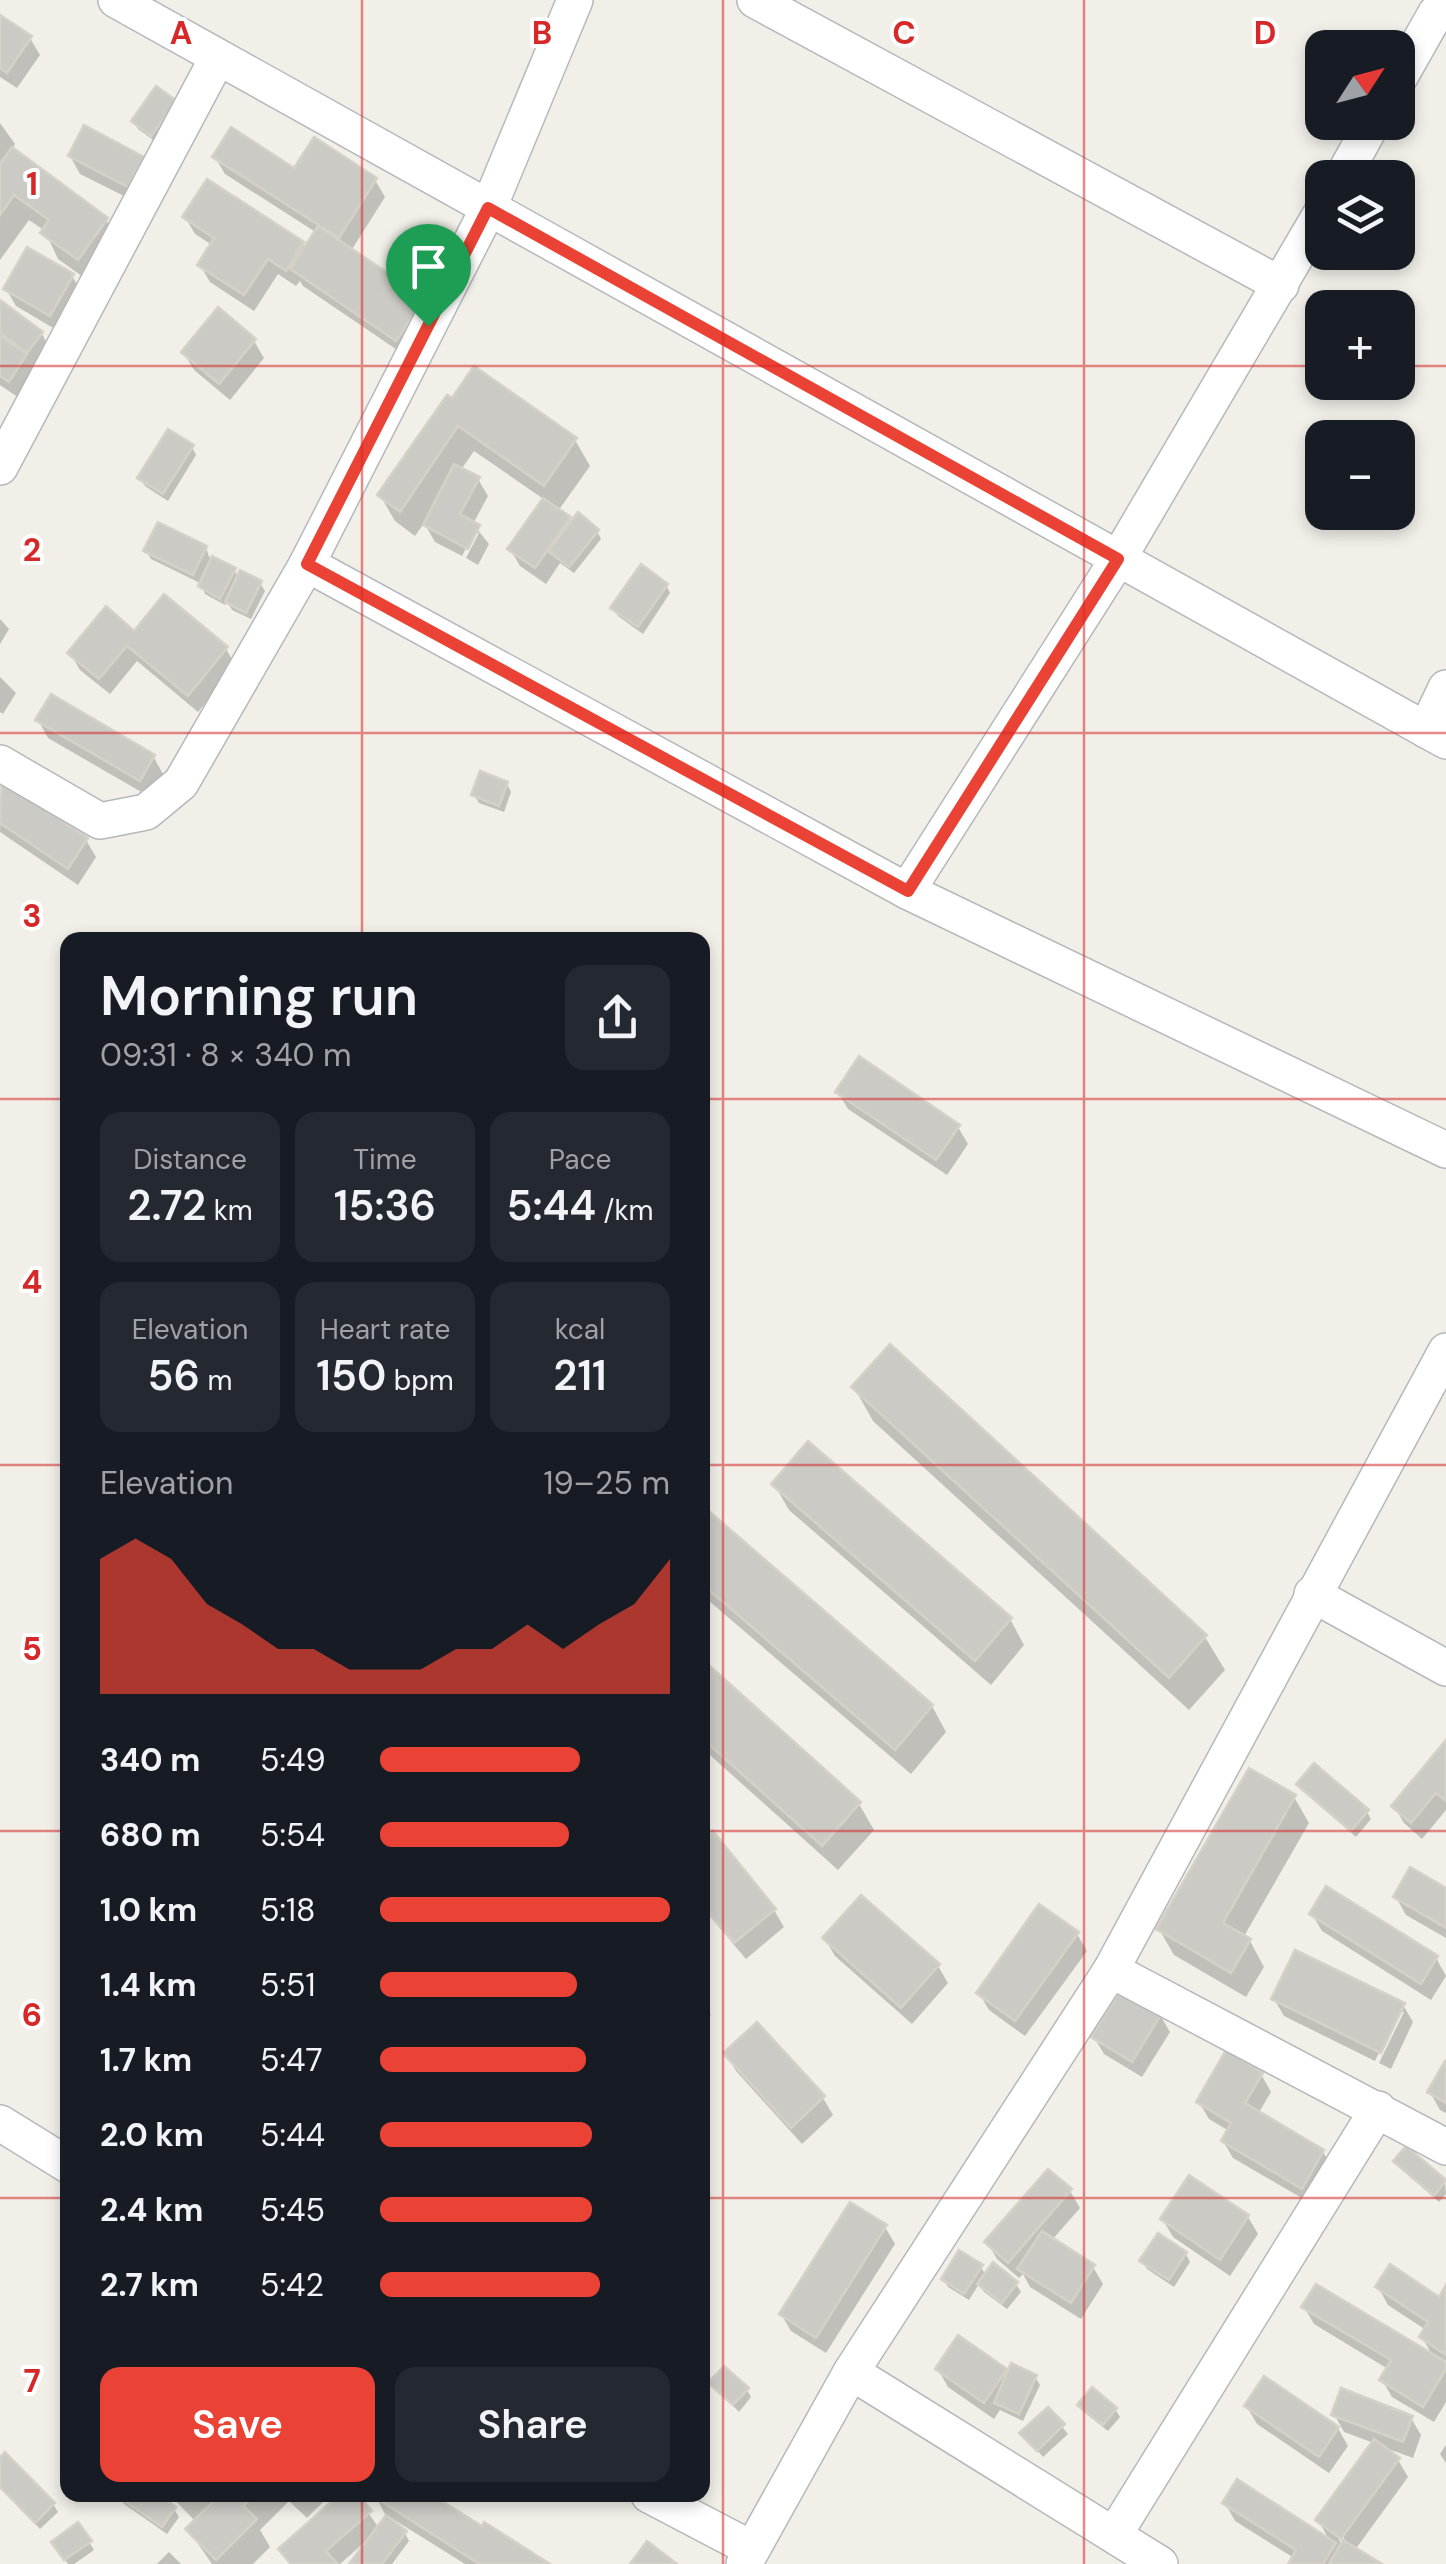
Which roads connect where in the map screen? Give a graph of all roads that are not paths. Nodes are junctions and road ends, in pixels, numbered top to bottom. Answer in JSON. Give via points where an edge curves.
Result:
{"nodes":[{"id":1,"x":116,"y":0,"type":"edge"},
{"id":2,"x":576,"y":0,"type":"edge"},
{"id":3,"x":755,"y":0,"type":"edge"},
{"id":4,"x":1436,"y":12,"type":"dead end"},
{"id":5,"x":1415,"y":50,"type":"edge"},
{"id":6,"x":218,"y":57,"type":"junction"},
{"id":7,"x":488,"y":208,"type":"junction"},
{"id":8,"x":1305,"y":242,"type":"edge"},
{"id":9,"x":1281,"y":285,"type":"junction"},
{"id":10,"x":0,"y":466,"type":"edge"},
{"id":11,"x":1118,"y":559,"type":"junction"},
{"id":12,"x":307,"y":564,"type":"junction"},
{"id":13,"x":1446,"y":688,"type":"edge"},
{"id":14,"x":1436,"y":735,"type":"edge"},
{"id":15,"x":0,"y":763,"type":"edge"},
{"id":16,"x":908,"y":891,"type":"junction"},
{"id":17,"x":1446,"y":1150,"type":"edge"},
{"id":18,"x":1446,"y":1351,"type":"edge"},
{"id":19,"x":1312,"y":1594,"type":"junction"},
{"id":20,"x":1446,"y":1668,"type":"edge"},
{"id":21,"x":1111,"y":1970,"type":"junction"},
{"id":22,"x":1378,"y":2109,"type":"junction"},
{"id":23,"x":0,"y":2123,"type":"edge"},
{"id":24,"x":1446,"y":2146,"type":"edge"},
{"id":25,"x":60,"y":2160,"type":"edge"},
{"id":26,"x":851,"y":2372,"type":"junction"},
{"id":27,"x":660,"y":2502,"type":"edge"},
{"id":28,"x":1114,"y":2535,"type":"junction"},
{"id":29,"x":748,"y":2556,"type":"edge"},
{"id":30,"x":1157,"y":2563,"type":"edge"}],
"edges":[{"from":1,"to":6,"type":"street"},
{"from":2,"to":7,"type":"street"},
{"from":3,"to":9,"type":"street"},
{"from":4,"to":5,"type":"street"},
{"from":6,"to":7,"type":"street"},
{"from":6,"to":10,"type":"street"},
{"from":7,"to":11,"type":"street"},
{"from":7,"to":12,"type":"street"},
{"from":8,"to":9,"type":"street"},
{"from":9,"to":11,"type":"street"},
{"from":11,"to":14,"type":"street"},
{"from":11,"to":16,"type":"street"},
{"from":12,"to":15,"type":"street","via":[[181,784],[146,812],[100,821]]},
{"from":12,"to":16,"type":"street"},
{"from":13,"to":14,"type":"street"},
{"from":16,"to":17,"type":"street"},
{"from":18,"to":19,"type":"street"},
{"from":19,"to":20,"type":"street"},
{"from":19,"to":21,"type":"street"},
{"from":21,"to":22,"type":"street"},
{"from":21,"to":26,"type":"street"},
{"from":22,"to":24,"type":"street"},
{"from":22,"to":28,"type":"street"},
{"from":23,"to":25,"type":"street"},
{"from":26,"to":28,"type":"street"},
{"from":26,"to":29,"type":"street"},
{"from":27,"to":29,"type":"street"},
{"from":28,"to":30,"type":"street"}]}
